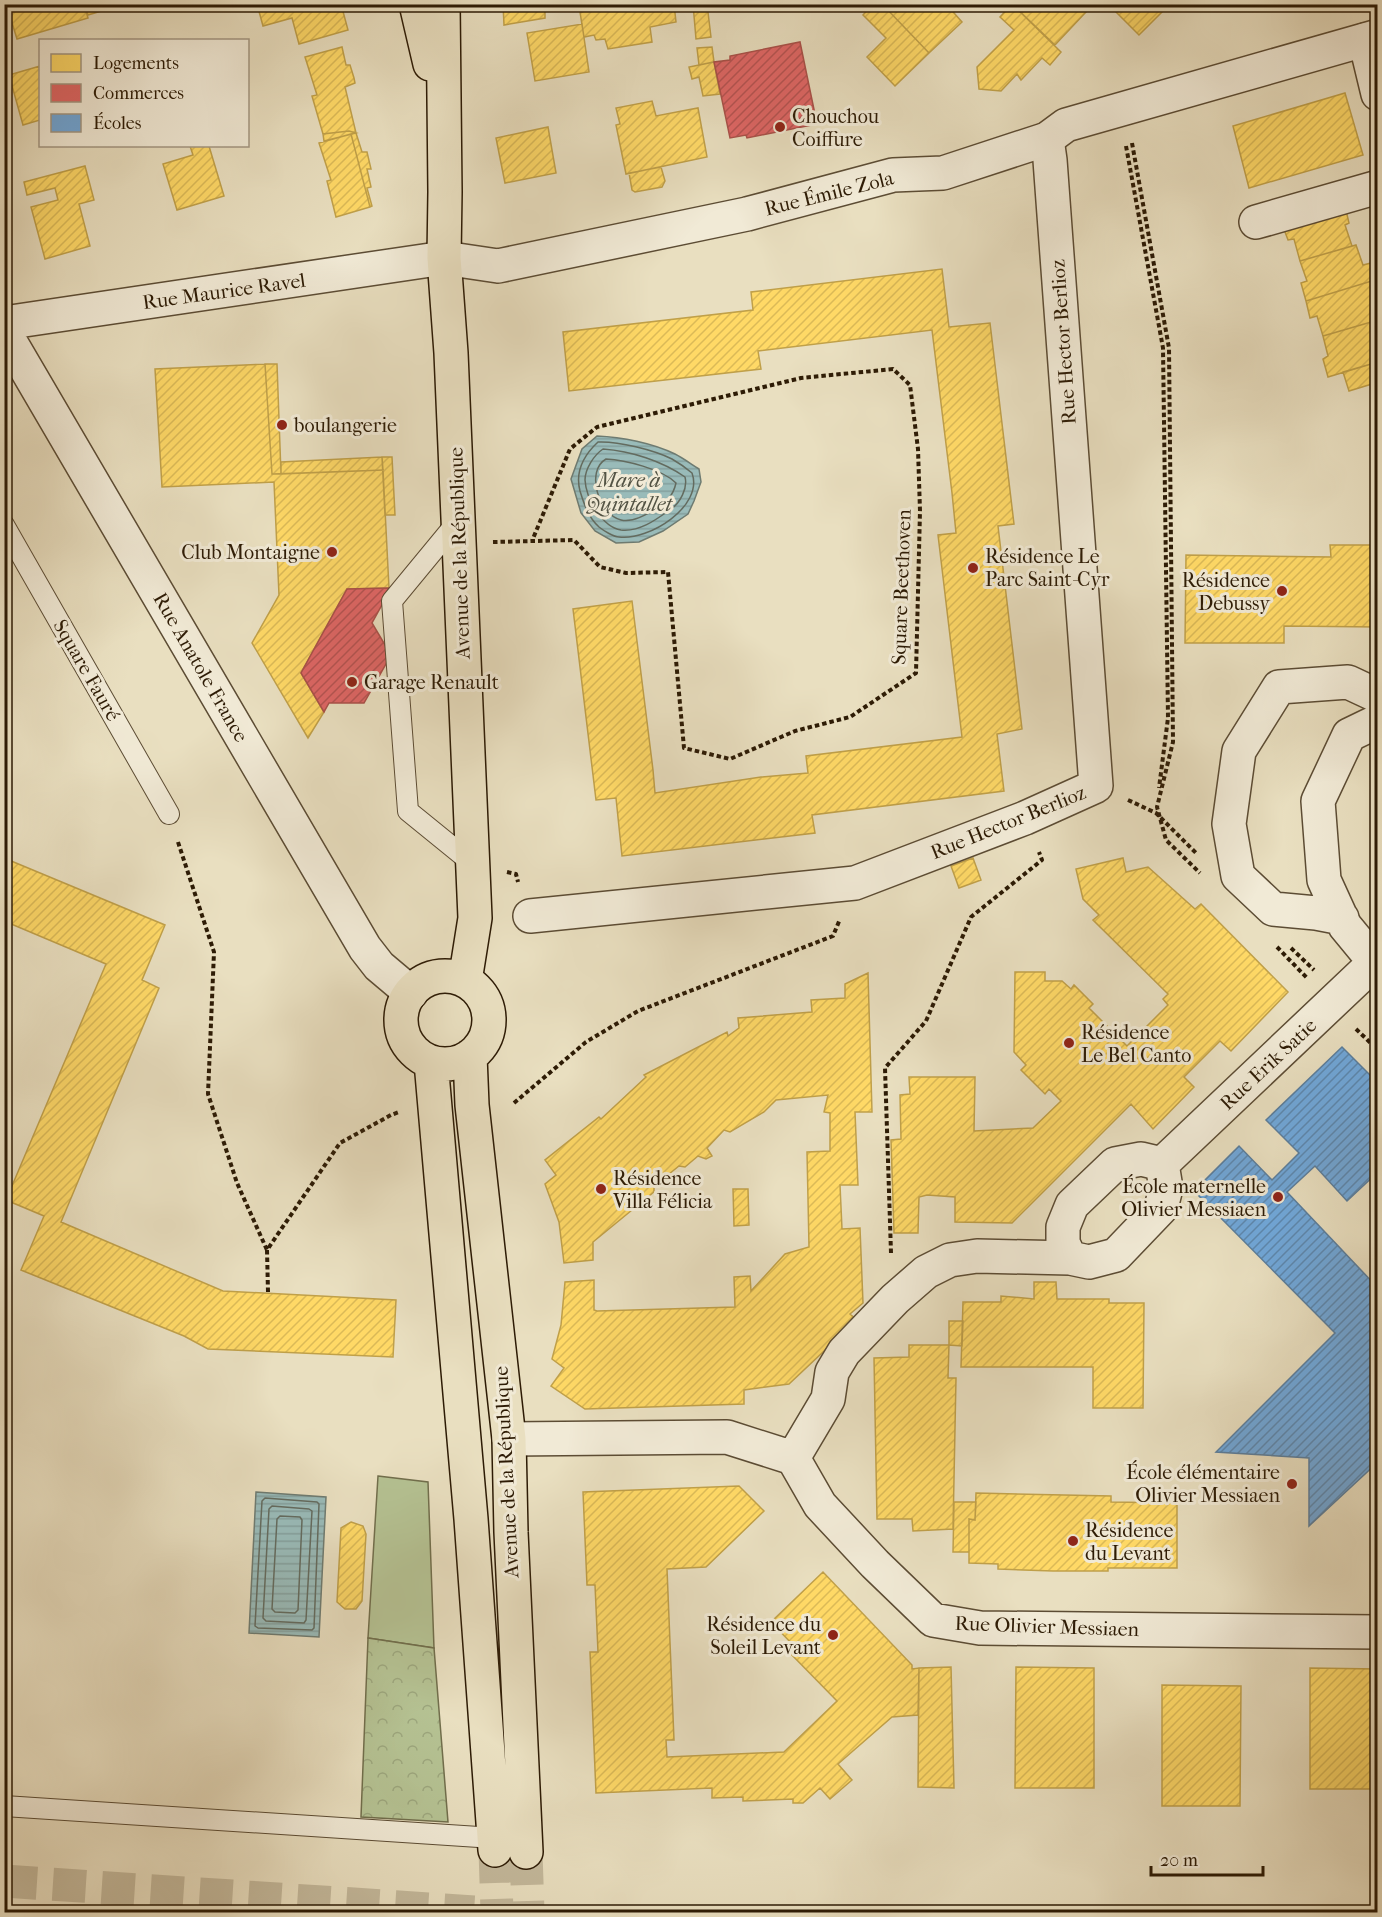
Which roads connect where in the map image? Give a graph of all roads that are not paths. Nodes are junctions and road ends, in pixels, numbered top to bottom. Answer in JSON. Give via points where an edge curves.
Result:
{"nodes":[{"id":1,"x":416,"y":4,"type":"edge"},
{"id":2,"x":443,"y":4,"type":"edge"},
{"id":3,"x":1371,"y":38,"type":"edge"},
{"id":4,"x":1377,"y":94,"type":"edge"},
{"id":5,"x":444,"y":124,"type":"junction"},
{"id":6,"x":1047,"y":139,"type":"junction"},
{"id":7,"x":1377,"y":187,"type":"edge"},
{"id":8,"x":1257,"y":222,"type":"dead end"},
{"id":9,"x":444,"y":258,"type":"junction"},
{"id":10,"x":6,"y":334,"type":"edge"},
{"id":11,"x":458,"y":521,"type":"junction"},
{"id":12,"x":4,"y":525,"type":"edge"},
{"id":13,"x":1377,"y":696,"type":"edge"},
{"id":14,"x":1377,"y":721,"type":"edge"},
{"id":15,"x":169,"y":814,"type":"road end"},
{"id":16,"x":472,"y":862,"type":"junction"},
{"id":17,"x":530,"y":916,"type":"dead end"},
{"id":18,"x":1342,"y":918,"type":"junction"},
{"id":19,"x":1376,"y":965,"type":"edge"},
{"id":20,"x":465,"y":981,"type":"junction"},
{"id":21,"x":411,"y":993,"type":"junction"},
{"id":22,"x":470,"y":1056,"type":"junction"},
{"id":23,"x":432,"y":1062,"type":"junction"},
{"id":24,"x":1162,"y":1164,"type":"junction"},
{"id":25,"x":448,"y":1256,"type":"junction"},
{"id":26,"x":1071,"y":1258,"type":"junction"},
{"id":27,"x":509,"y":1439,"type":"junction"},
{"id":28,"x":793,"y":1458,"type":"junction"},
{"id":29,"x":1377,"y":1632,"type":"edge"},
{"id":30,"x":4,"y":1806,"type":"edge"},
{"id":31,"x":505,"y":1846,"type":"junction"}],
"edges":[{"from":1,"to":5,"type":"main road","name":"Avenue de la République"},
{"from":2,"to":5,"type":"main road","name":"Avenue de la République"},
{"from":3,"to":4,"type":"street"},
{"from":3,"to":6,"type":"street","name":"Rue Émile Zola","via":[[1066,125]]},
{"from":5,"to":9,"type":"main road","name":"Avenue de la République"},
{"from":6,"to":9,"type":"street","name":"Rue Émile Zola","via":[[943,173],[892,174],[747,214],[498,266]]},
{"from":6,"to":17,"type":"street","name":"Rue Hector Berlioz","via":[[1096,786],[1025,818],[855,882]]},
{"from":7,"to":8,"type":"street"},
{"from":9,"to":10,"type":"street","name":"Rue Maurice Ravel"},
{"from":9,"to":11,"type":"main road","name":"Avenue de la République"},
{"from":10,"to":21,"type":"street","name":"Rue Anatole France","via":[[365,948],[379,966]]},
{"from":11,"to":16,"type":"main road","name":"Avenue de la République"},
{"from":11,"to":16,"type":"lane","via":[[392,601],[408,811]]},
{"from":12,"to":15,"type":"lane","name":"Square Fauré"},
{"from":13,"to":18,"type":"street","via":[[1348,682],[1279,687],[1239,751],[1229,824],[1238,876],[1273,909]]},
{"from":14,"to":18,"type":"street","via":[[1349,735],[1318,801],[1324,880]]},
{"from":16,"to":20,"type":"main road","name":"Avenue de la République","via":[[475,918]]},
{"from":18,"to":19,"type":"street"},
{"from":19,"to":24,"type":"street","name":"Rue Erik Satie"},
{"from":20,"to":21,"type":"main road","via":[[451,976],[436,977]]},
{"from":20,"to":22,"type":"main road","via":[[486,1003],[489,1017],[488,1032]]},
{"from":21,"to":23,"type":"main road","via":[[404,1005],[403,1033],[409,1046]]},
{"from":22,"to":23,"type":"main road","via":[[458,1063]]},
{"from":22,"to":27,"type":"main road","name":"Avenue de la République"},
{"from":23,"to":25,"type":"main road","name":"Avenue de la République"},
{"from":24,"to":26,"type":"street","via":[[1166,1188],[1161,1208],[1116,1255],[1089,1262]]},
{"from":24,"to":26,"type":"street","via":[[1141,1159],[1115,1164],[1072,1205],[1063,1227],[1063,1243]]},
{"from":25,"to":27,"type":"main road","via":[[468,1288],[479,1396],[494,1423]]},
{"from":25,"to":31,"type":"main road","name":"Avenue de la République"},
{"from":26,"to":28,"type":"street","via":[[977,1256],[950,1260],[926,1272],[844,1352],[832,1372],[828,1399]]},
{"from":27,"to":28,"type":"street","via":[[727,1437]]},
{"from":27,"to":31,"type":"main road","name":"Avenue de la République","via":[[511,1544]]},
{"from":28,"to":29,"type":"street","name":"Rue Olivier Messiaen","via":[[820,1505],[933,1620],[980,1628]]},
{"from":30,"to":31,"type":"lane"}]}
